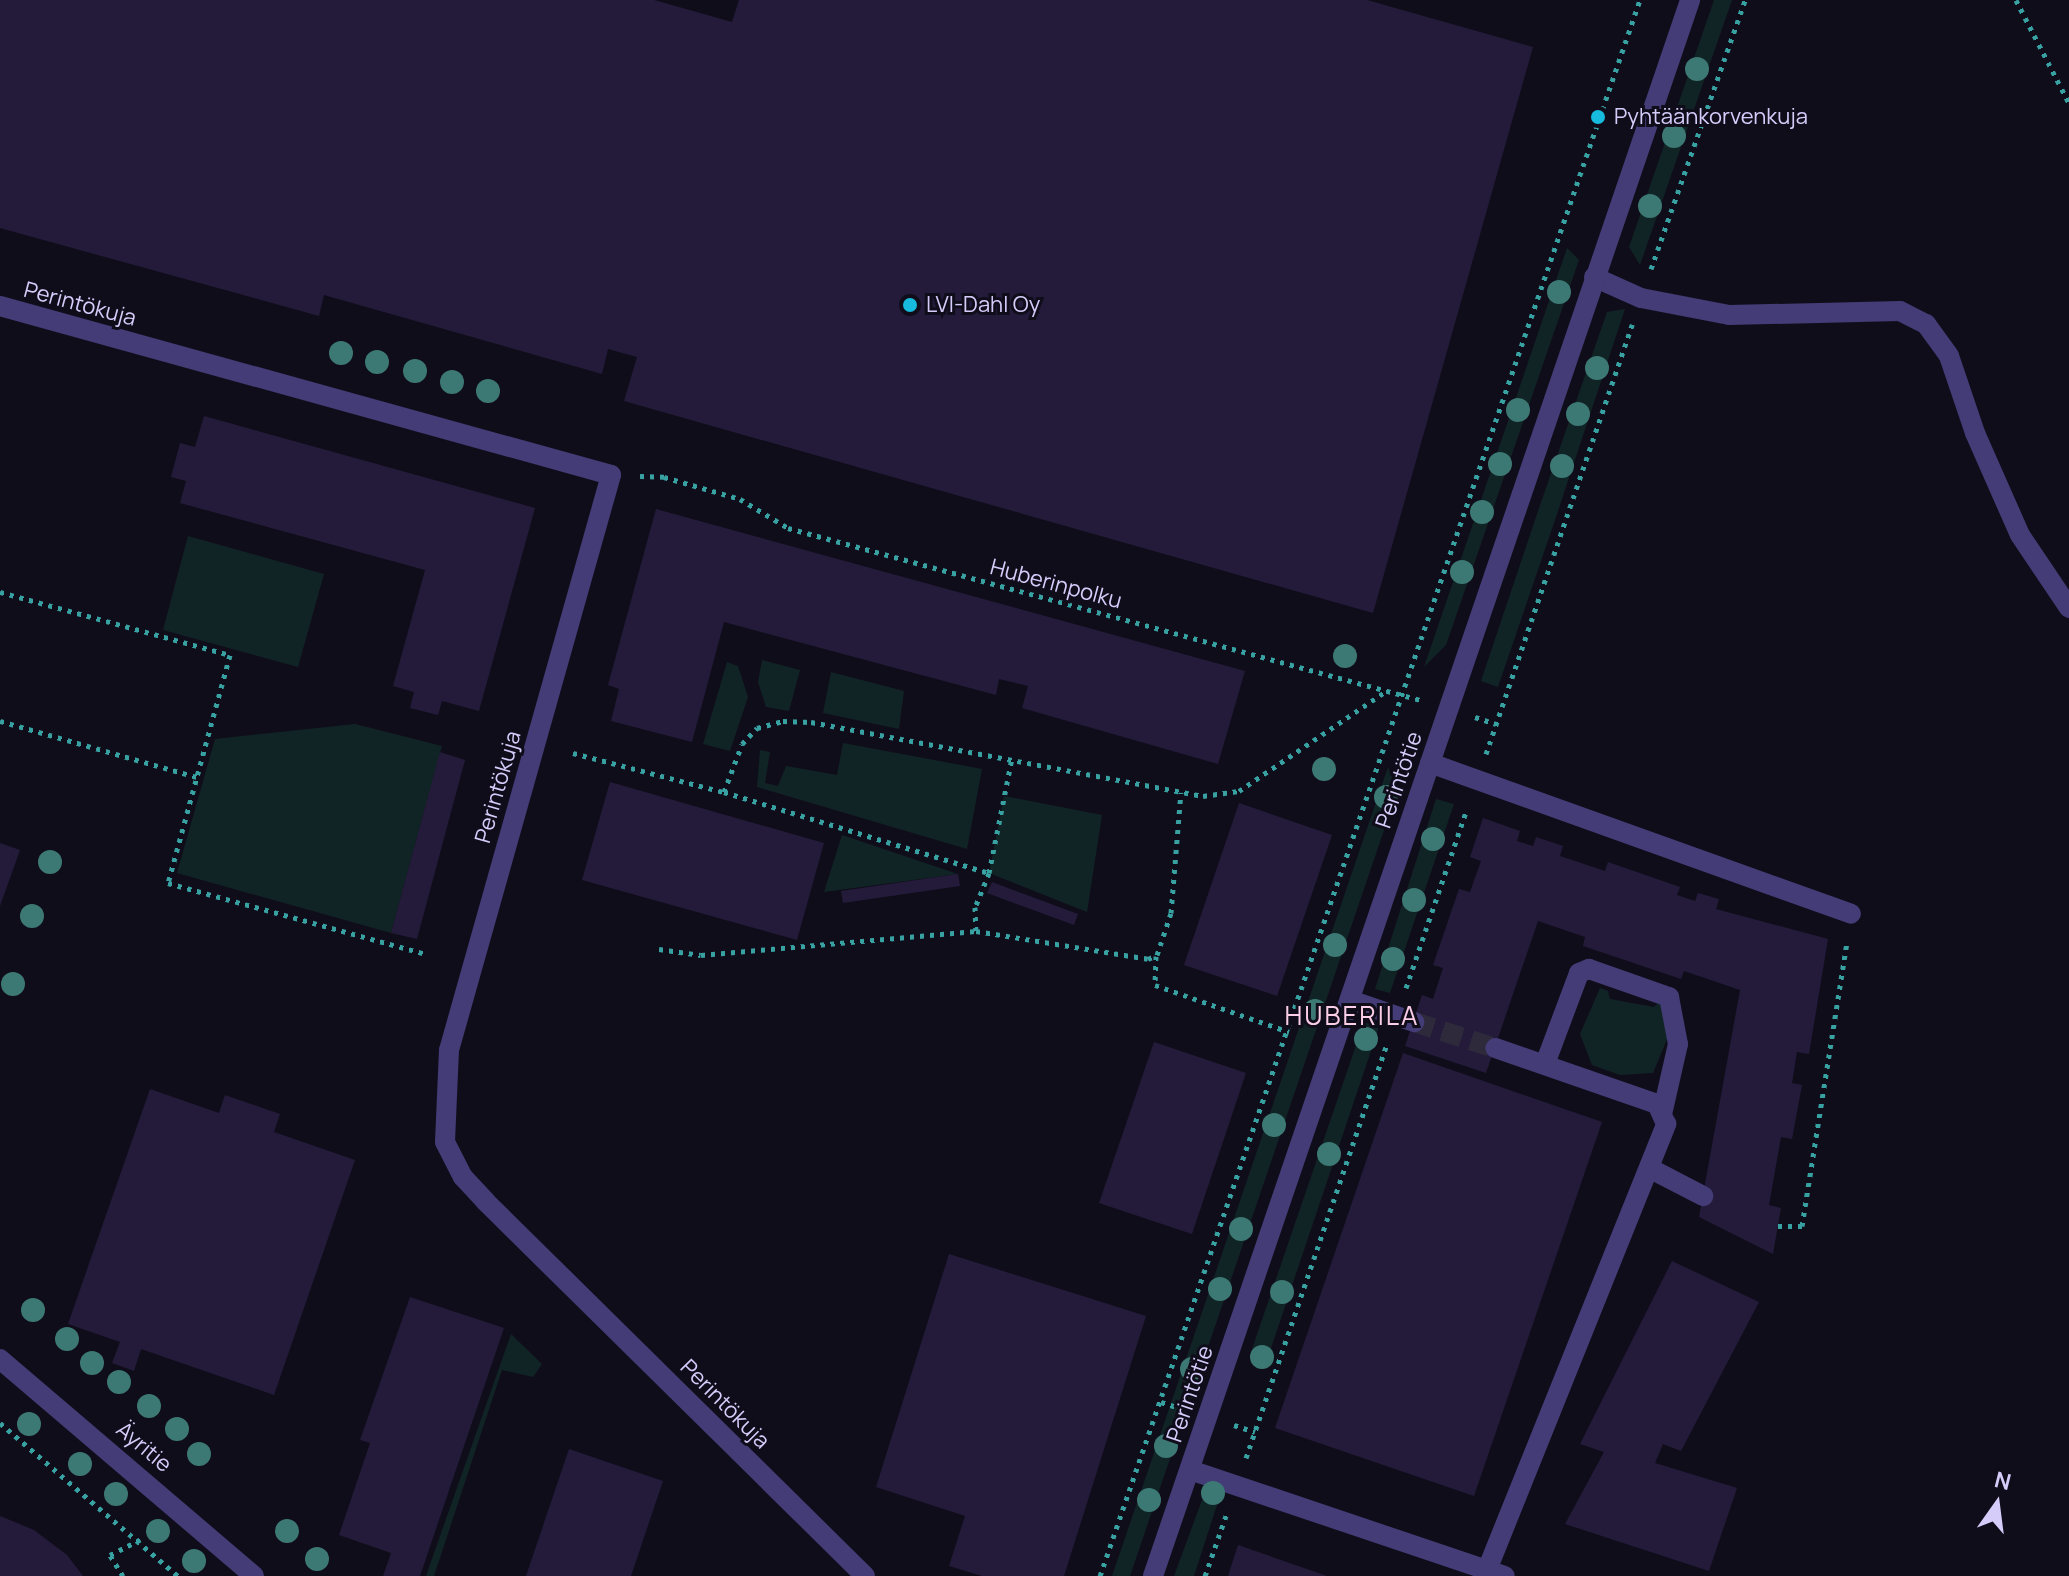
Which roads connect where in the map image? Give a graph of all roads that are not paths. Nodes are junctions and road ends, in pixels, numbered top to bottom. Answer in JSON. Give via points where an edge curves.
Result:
{"nodes":[{"id":1,"x":1690,"y":0,"type":"edge"},
{"id":2,"x":1594,"y":277,"type":"junction"},
{"id":3,"x":0,"y":306,"type":"edge"},
{"id":4,"x":2069,"y":608,"type":"edge"},
{"id":5,"x":1430,"y":763,"type":"junction"},
{"id":6,"x":1851,"y":914,"type":"road end"},
{"id":7,"x":1350,"y":1000,"type":"junction"},
{"id":8,"x":1414,"y":1022,"type":"tunnel mouth"},
{"id":9,"x":1495,"y":1048,"type":"tunnel mouth"},
{"id":10,"x":1545,"y":1064,"type":"junction"},
{"id":11,"x":1663,"y":1110,"type":"junction"},
{"id":12,"x":1651,"y":1169,"type":"junction"},
{"id":13,"x":1703,"y":1196,"type":"dead end"},
{"id":14,"x":0,"y":1359,"type":"edge"},
{"id":15,"x":1190,"y":1470,"type":"junction"},
{"id":16,"x":1496,"y":1573,"type":"edge"},
{"id":17,"x":254,"y":1576,"type":"edge"},
{"id":18,"x":865,"y":1576,"type":"edge"},
{"id":19,"x":1153,"y":1576,"type":"edge"}],
"edges":[{"from":1,"to":2,"type":"street","name":"Perintötie"},
{"from":2,"to":4,"type":"street","via":[[1641,298],[1729,315],[1900,311],[1926,324],[1949,356],[1975,433],[2020,535]]},
{"from":2,"to":5,"type":"street","name":"Perintötie"},
{"from":3,"to":18,"type":"street","name":"Perintökuja","via":[[611,475],[449,1050],[445,1142],[463,1177],[485,1201]]},
{"from":5,"to":6,"type":"street"},
{"from":5,"to":7,"type":"street","name":"Perintötie"},
{"from":7,"to":8,"type":"street"},
{"from":7,"to":15,"type":"street","name":"Perintötie"},
{"from":9,"to":10,"type":"street"},
{"from":10,"to":11,"type":"street"},
{"from":10,"to":11,"type":"street","via":[[1579,973],[1589,969],[1669,997],[1678,1044]]},
{"from":11,"to":12,"type":"street","via":[[1666,1124]]},
{"from":12,"to":13,"type":"street"},
{"from":12,"to":16,"type":"street"},
{"from":14,"to":17,"type":"street","name":"Äyritie"},
{"from":15,"to":16,"type":"street"},
{"from":15,"to":19,"type":"street","name":"Perintötie"}]}
